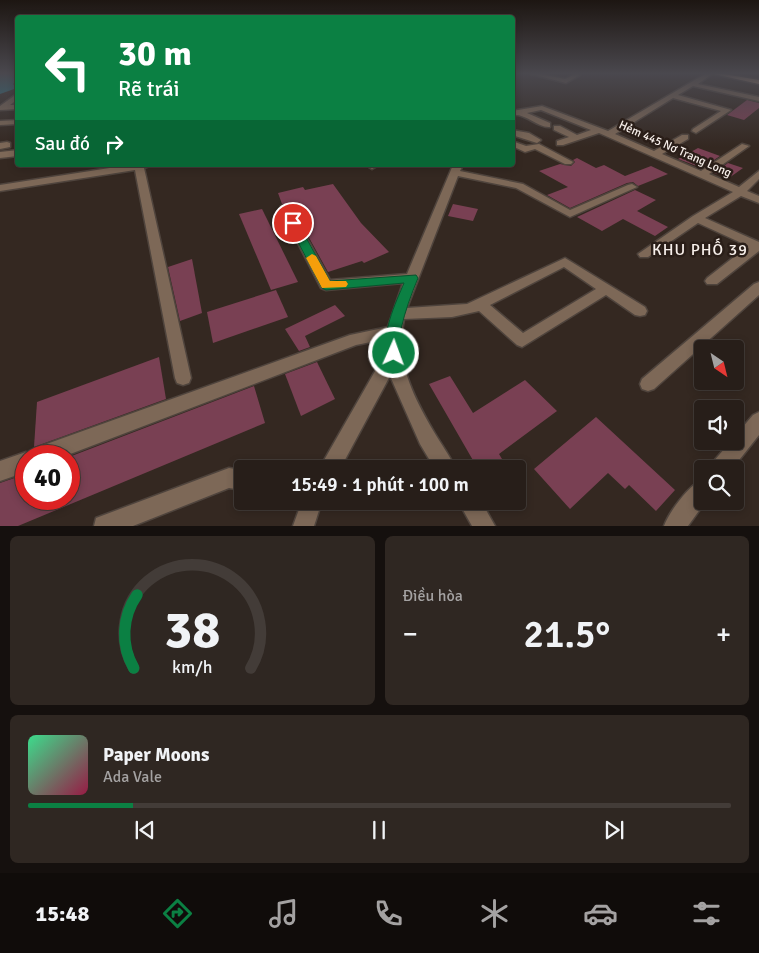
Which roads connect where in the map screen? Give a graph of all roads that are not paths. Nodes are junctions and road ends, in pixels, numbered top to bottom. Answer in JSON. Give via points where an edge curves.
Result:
{"nodes":[{"id":1,"x":15,"y":99,"type":"edge"},
{"id":2,"x":668,"y":99,"type":"edge"},
{"id":3,"x":682,"y":99,"type":"edge"},
{"id":4,"x":15,"y":107,"type":"edge"},
{"id":5,"x":517,"y":113,"type":"edge"},
{"id":6,"x":15,"y":122,"type":"edge"},
{"id":7,"x":1,"y":123,"type":"edge"},
{"id":8,"x":547,"y":125,"type":"dead end"},
{"id":9,"x":557,"y":128,"type":"dead end"},
{"id":10,"x":599,"y":130,"type":"junction"},
{"id":11,"x":696,"y":131,"type":"dead end"},
{"id":12,"x":515,"y":133,"type":"edge"},
{"id":13,"x":609,"y":134,"type":"junction"},
{"id":14,"x":685,"y":137,"type":"dead end"},
{"id":15,"x":577,"y":138,"type":"junction"},
{"id":16,"x":537,"y":140,"type":"dead end"},
{"id":17,"x":515,"y":144,"type":"edge"},
{"id":18,"x":560,"y":144,"type":"dead end"},
{"id":19,"x":745,"y":146,"type":"dead end"},
{"id":20,"x":15,"y":154,"type":"edge"},
{"id":21,"x":655,"y":154,"type":"junction"},
{"id":22,"x":0,"y":156,"type":"edge"},
{"id":23,"x":568,"y":162,"type":"dead end"},
{"id":24,"x":136,"y":167,"type":"edge"},
{"id":25,"x":143,"y":167,"type":"edge"},
{"id":26,"x":457,"y":169,"type":"edge"},
{"id":27,"x":759,"y":174,"type":"edge"},
{"id":28,"x":702,"y":175,"type":"junction"},
{"id":29,"x":632,"y":187,"type":"dead end"},
{"id":30,"x":0,"y":188,"type":"edge"},
{"id":31,"x":740,"y":192,"type":"junction"},
{"id":32,"x":759,"y":200,"type":"edge"},
{"id":33,"x":285,"y":208,"type":"dead end"},
{"id":34,"x":697,"y":218,"type":"junction"},
{"id":35,"x":757,"y":246,"type":"edge"},
{"id":36,"x":644,"y":254,"type":"dead end"},
{"id":37,"x":412,"y":278,"type":"junction"},
{"id":38,"x":712,"y":281,"type":"dead end"},
{"id":39,"x":759,"y":287,"type":"edge"},
{"id":40,"x":606,"y":289,"type":"junction"},
{"id":41,"x":481,"y":305,"type":"junction"},
{"id":42,"x":640,"y":311,"type":"dead end"},
{"id":43,"x":398,"y":314,"type":"junction"},
{"id":44,"x":394,"y":332,"type":"junction"},
{"id":45,"x":394,"y":353,"type":"junction"},
{"id":46,"x":183,"y":378,"type":"dead end"},
{"id":47,"x":648,"y":384,"type":"dead end"},
{"id":48,"x":759,"y":421,"type":"edge"},
{"id":49,"x":71,"y":445,"type":"edge"},
{"id":50,"x":334,"y":460,"type":"edge"},
{"id":51,"x":441,"y":460,"type":"edge"},
{"id":52,"x":727,"y":460,"type":"edge"},
{"id":53,"x":15,"y":466,"type":"edge"},
{"id":54,"x":0,"y":472,"type":"edge"},
{"id":55,"x":234,"y":479,"type":"edge"},
{"id":56,"x":694,"y":500,"type":"edge"},
{"id":57,"x":309,"y":510,"type":"edge"},
{"id":58,"x":474,"y":510,"type":"edge"},
{"id":59,"x":104,"y":526,"type":"edge"},
{"id":60,"x":303,"y":526,"type":"edge"},
{"id":61,"x":485,"y":526,"type":"edge"},
{"id":62,"x":674,"y":526,"type":"edge"}],
"edges":[{"from":1,"to":4,"type":"street","via":[[3,108]]},
{"from":2,"to":13,"type":"street"},
{"from":3,"to":11,"type":"street","via":[[727,110]]},
{"from":5,"to":8,"type":"street"},
{"from":5,"to":10,"type":"street","name":"Hẻm 445 Nơ Trang Long","via":[[542,108]]},
{"from":6,"to":7,"type":"street"},
{"from":9,"to":15,"type":"street"},
{"from":10,"to":13,"type":"street","name":"Hẻm 445 Nơ Trang Long"},
{"from":10,"to":15,"type":"street","name":"Hẻm 445 Nơ Trang Long"},
{"from":12,"to":16,"type":"street"},
{"from":13,"to":21,"type":"street","name":"Hẻm 445 Nơ Trang Long"},
{"from":14,"to":21,"type":"street"},
{"from":15,"to":18,"type":"street","name":"Hẻm 445 Nơ Trang Long"},
{"from":17,"to":23,"type":"street","via":[[525,149],[536,146]]},
{"from":19,"to":28,"type":"street"},
{"from":20,"to":22,"type":"street"},
{"from":21,"to":28,"type":"street","name":"Hẻm 445 Nơ Trang Long"},
{"from":24,"to":30,"type":"street"},
{"from":25,"to":46,"type":"street"},
{"from":26,"to":29,"type":"street","via":[[524,188],[570,214]]},
{"from":26,"to":37,"type":"street"},
{"from":27,"to":31,"type":"street"},
{"from":28,"to":31,"type":"street","name":"Hẻm 445 Nơ Trang Long"},
{"from":31,"to":32,"type":"street","name":"Hẻm 445 Nơ Trang Long"},
{"from":31,"to":34,"type":"street"},
{"from":33,"to":37,"type":"street","via":[[326,285]]},
{"from":34,"to":35,"type":"street"},
{"from":34,"to":36,"type":"street"},
{"from":35,"to":38,"type":"street"},
{"from":37,"to":43,"type":"street"},
{"from":39,"to":47,"type":"street"},
{"from":40,"to":41,"type":"street","via":[[565,262]]},
{"from":40,"to":41,"type":"street","via":[[522,341]]},
{"from":40,"to":42,"type":"street"},
{"from":41,"to":43,"type":"street","via":[[461,312]]},
{"from":43,"to":44,"type":"street"},
{"from":44,"to":45,"type":"street"},
{"from":44,"to":49,"type":"street","via":[[355,339]]},
{"from":45,"to":50,"type":"street"},
{"from":45,"to":51,"type":"street","via":[[398,377],[410,406]]},
{"from":48,"to":52,"type":"street"},
{"from":53,"to":54,"type":"street"},
{"from":55,"to":59,"type":"street"},
{"from":56,"to":62,"type":"street"},
{"from":57,"to":60,"type":"street"},
{"from":58,"to":61,"type":"street"}]}
